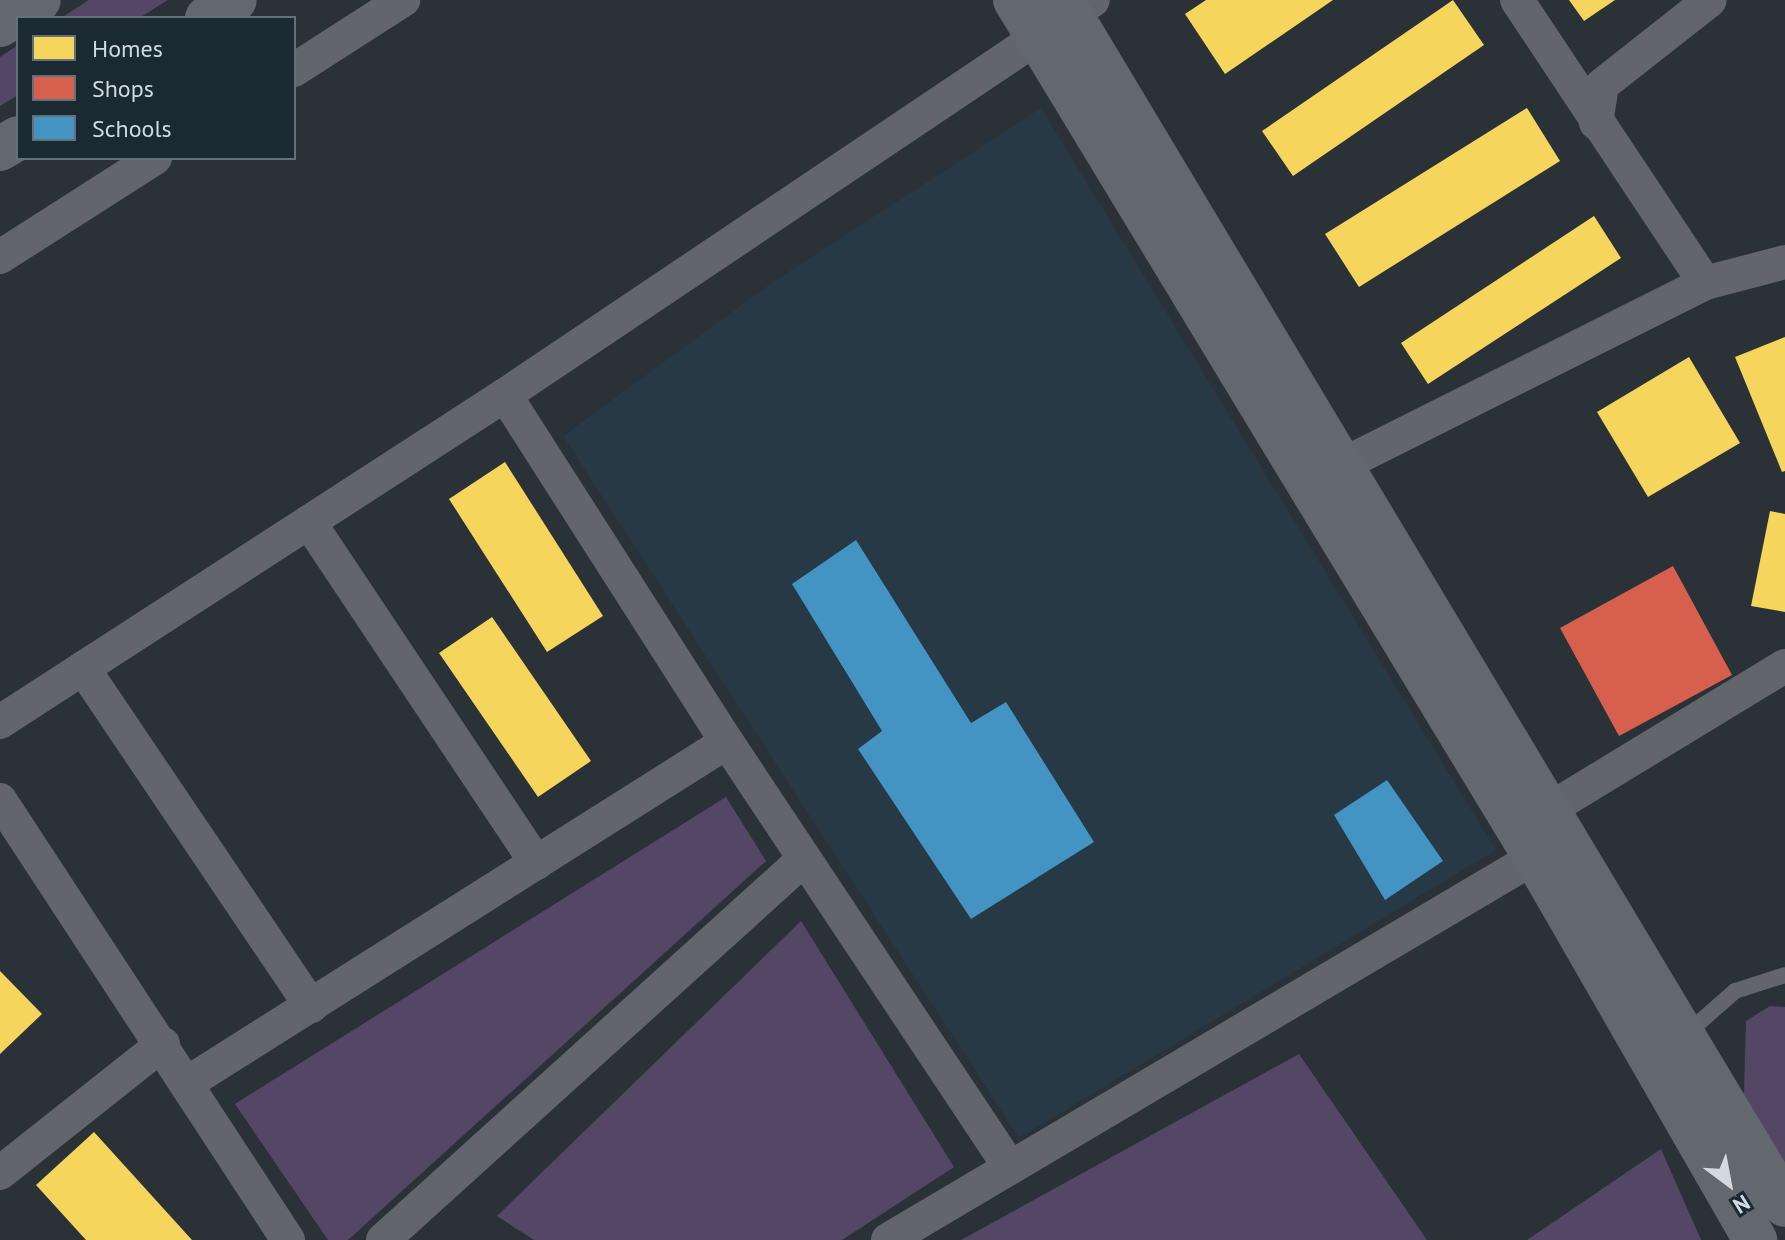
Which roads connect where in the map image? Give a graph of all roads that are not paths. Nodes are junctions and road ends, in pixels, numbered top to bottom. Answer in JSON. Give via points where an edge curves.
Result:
{"nodes":[{"id":1,"x":39,"y":0,"type":"edge"},
{"id":2,"x":235,"y":0,"type":"edge"},
{"id":3,"x":403,"y":0,"type":"edge"},
{"id":4,"x":1517,"y":0,"type":"edge"},
{"id":5,"x":1710,"y":0,"type":"edge"},
{"id":6,"x":1055,"y":10,"type":"edge"},
{"id":7,"x":210,"y":16,"type":"edge"},
{"id":8,"x":0,"y":25,"type":"edge"},
{"id":9,"x":296,"y":69,"type":"edge"},
{"id":10,"x":1596,"y":123,"type":"junction"},
{"id":11,"x":152,"y":160,"type":"edge"},
{"id":12,"x":0,"y":257,"type":"edge"},
{"id":13,"x":1785,"y":262,"type":"edge"},
{"id":14,"x":1705,"y":283,"type":"junction"},
{"id":15,"x":505,"y":395,"type":"junction"},
{"id":16,"x":1340,"y":466,"type":"junction"},
{"id":17,"x":309,"y":522,"type":"junction"},
{"id":18,"x":1785,"y":666,"type":"edge"},
{"id":19,"x":83,"y":668,"type":"junction"},
{"id":20,"x":0,"y":722,"type":"edge"},
{"id":21,"x":727,"y":742,"type":"junction"},
{"id":22,"x":0,"y":800,"type":"edge"},
{"id":23,"x":1548,"y":810,"type":"junction"},
{"id":24,"x":1535,"y":857,"type":"junction"},
{"id":25,"x":804,"y":859,"type":"junction"},
{"id":26,"x":536,"y":863,"type":"junction"},
{"id":27,"x":1785,"y":975,"type":"edge"},
{"id":28,"x":311,"y":1006,"type":"junction"},
{"id":29,"x":1684,"y":1036,"type":"junction"},
{"id":30,"x":163,"y":1044,"type":"junction"},
{"id":31,"x":189,"y":1082,"type":"junction"},
{"id":32,"x":1009,"y":1166,"type":"junction"},
{"id":33,"x":0,"y":1173,"type":"edge"},
{"id":34,"x":1785,"y":1205,"type":"edge"},
{"id":35,"x":288,"y":1240,"type":"edge"},
{"id":36,"x":383,"y":1240,"type":"edge"},
{"id":37,"x":888,"y":1240,"type":"edge"},
{"id":38,"x":1755,"y":1240,"type":"edge"}],
"edges":[{"from":1,"to":8,"type":"street"},
{"from":2,"to":7,"type":"street"},
{"from":3,"to":9,"type":"street"},
{"from":4,"to":10,"type":"street"},
{"from":5,"to":10,"type":"street","via":[[1602,85]]},
{"from":6,"to":15,"type":"street"},
{"from":6,"to":16,"type":"street"},
{"from":6,"to":24,"type":"street"},
{"from":10,"to":14,"type":"street"},
{"from":11,"to":12,"type":"street"},
{"from":13,"to":14,"type":"street"},
{"from":14,"to":16,"type":"street"},
{"from":15,"to":17,"type":"street"},
{"from":15,"to":21,"type":"street"},
{"from":16,"to":23,"type":"street"},
{"from":17,"to":19,"type":"street"},
{"from":17,"to":26,"type":"street"},
{"from":18,"to":23,"type":"street"},
{"from":19,"to":20,"type":"street"},
{"from":19,"to":28,"type":"street"},
{"from":21,"to":25,"type":"street"},
{"from":21,"to":26,"type":"street"},
{"from":22,"to":30,"type":"street"},
{"from":23,"to":29,"type":"street"},
{"from":24,"to":32,"type":"street"},
{"from":24,"to":38,"type":"street"},
{"from":25,"to":32,"type":"street"},
{"from":25,"to":36,"type":"street"},
{"from":26,"to":28,"type":"street"},
{"from":27,"to":29,"type":"lane","via":[[1735,991]]},
{"from":28,"to":31,"type":"street"},
{"from":29,"to":34,"type":"street"},
{"from":30,"to":31,"type":"street"},
{"from":30,"to":33,"type":"street"},
{"from":31,"to":35,"type":"street"},
{"from":32,"to":37,"type":"street"}]}
